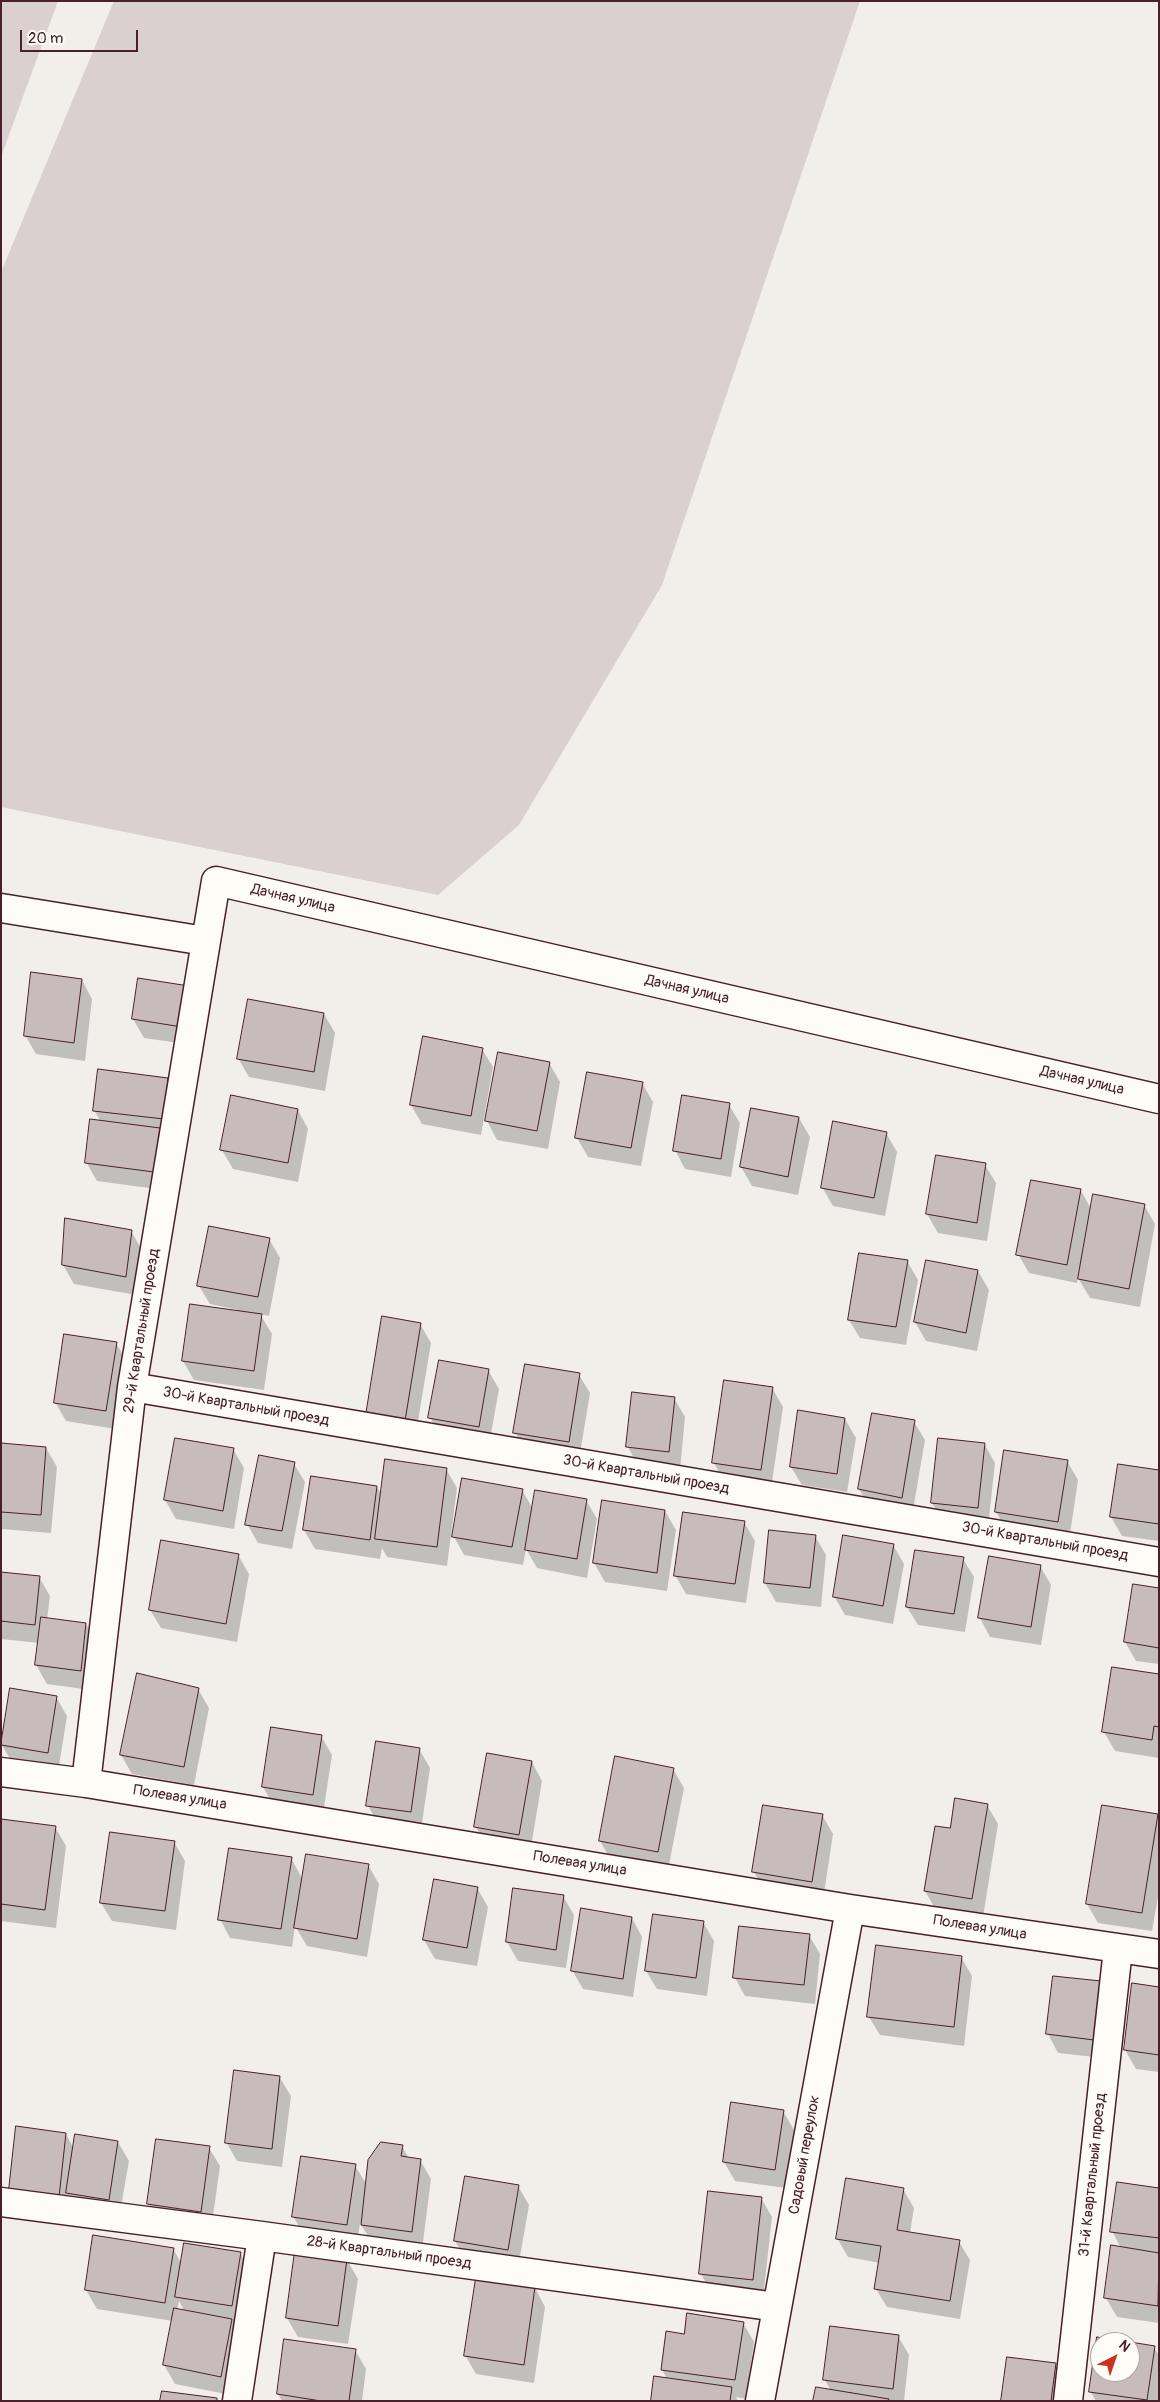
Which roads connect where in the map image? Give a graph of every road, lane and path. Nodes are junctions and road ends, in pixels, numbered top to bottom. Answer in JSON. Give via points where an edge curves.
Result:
{"nodes":[{"id":1,"x":216,"y":881,"type":"joint"},
{"id":2,"x":1,"y":908,"type":"edge"},
{"id":3,"x":205,"y":941,"type":"junction"},
{"id":4,"x":1159,"y":1099,"type":"edge"},
{"id":5,"x":132,"y":1388,"type":"junction"},
{"id":6,"x":1159,"y":1562,"type":"edge"},
{"id":7,"x":1,"y":1772,"type":"edge"},
{"id":8,"x":86,"y":1783,"type":"junction"},
{"id":9,"x":850,"y":1908,"type":"junction"},
{"id":10,"x":1118,"y":1949,"type":"junction"},
{"id":11,"x":1159,"y":1954,"type":"edge"},
{"id":12,"x":1,"y":2202,"type":"edge"},
{"id":13,"x":262,"y":2236,"type":"junction"},
{"id":14,"x":777,"y":2307,"type":"junction"},
{"id":15,"x":237,"y":2401,"type":"edge"},
{"id":16,"x":760,"y":2401,"type":"edge"},
{"id":17,"x":1068,"y":2401,"type":"edge"}],
"edges":[{"from":1,"to":3,"type":"street","name":"29-й Квартальный проезд"},
{"from":1,"to":4,"type":"street","name":"Дачная улица"},
{"from":2,"to":3,"type":"street"},
{"from":3,"to":5,"type":"street","name":"29-й Квартальный проезд"},
{"from":5,"to":6,"type":"street","name":"30-й Квартальный проезд"},
{"from":5,"to":8,"type":"street","name":"29-й Квартальный проезд"},
{"from":7,"to":8,"type":"street","name":"Полевая улица"},
{"from":8,"to":9,"type":"street","name":"Полевая улица"},
{"from":9,"to":10,"type":"street","name":"Полевая улица"},
{"from":9,"to":14,"type":"street","name":"Садовый переулок"},
{"from":10,"to":11,"type":"street","name":"Полевая улица"},
{"from":10,"to":17,"type":"street","name":"31-й Квартальный проезд"},
{"from":12,"to":13,"type":"street","name":"28-й Квартальный проезд"},
{"from":13,"to":14,"type":"street","name":"28-й Квартальный проезд"},
{"from":13,"to":15,"type":"street"},
{"from":14,"to":16,"type":"street","name":"Садовый переулок"}]}
